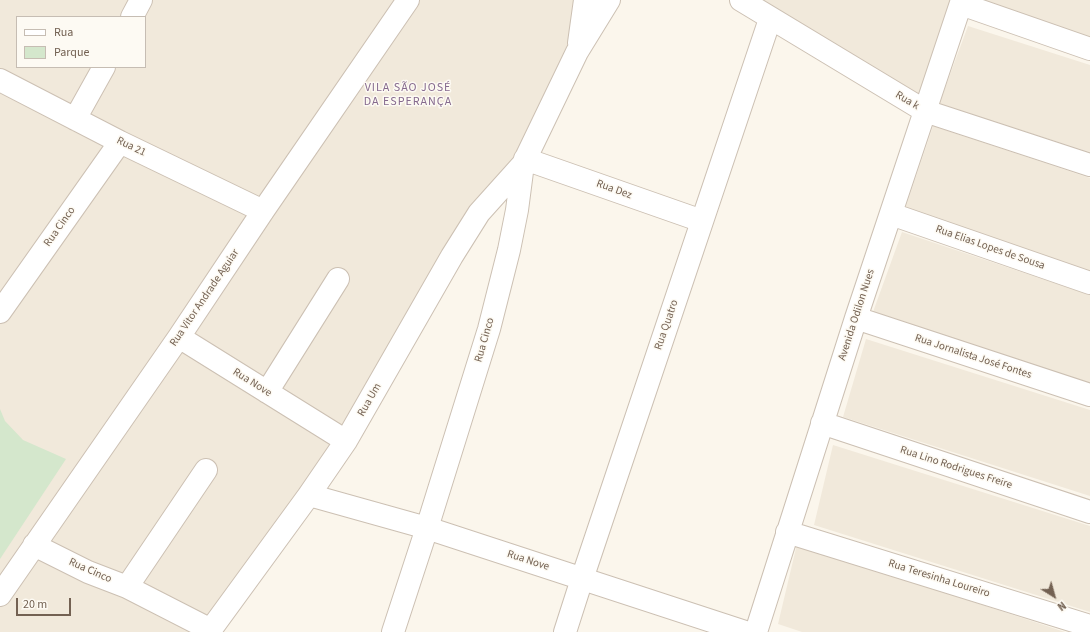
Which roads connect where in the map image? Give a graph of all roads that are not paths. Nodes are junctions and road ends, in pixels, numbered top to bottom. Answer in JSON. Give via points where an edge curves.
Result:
{"nodes":[{"id":1,"x":141,"y":0,"type":"edge"},
{"id":2,"x":408,"y":0,"type":"edge"},
{"id":3,"x":585,"y":0,"type":"edge"},
{"id":4,"x":608,"y":0,"type":"edge"},
{"id":5,"x":741,"y":0,"type":"edge"},
{"id":6,"x":961,"y":2,"type":"edge"},
{"id":7,"x":133,"y":16,"type":"edge"},
{"id":8,"x":770,"y":19,"type":"junction"},
{"id":9,"x":1090,"y":49,"type":"edge"},
{"id":10,"x":577,"y":52,"type":"junction"},
{"id":11,"x":103,"y":68,"type":"edge"},
{"id":12,"x":0,"y":80,"type":"edge"},
{"id":13,"x":924,"y":111,"type":"junction"},
{"id":14,"x":75,"y":119,"type":"junction"},
{"id":15,"x":120,"y":142,"type":"junction"},
{"id":16,"x":524,"y":161,"type":"junction"},
{"id":17,"x":1090,"y":165,"type":"edge"},
{"id":18,"x":263,"y":211,"type":"junction"},
{"id":19,"x":891,"y":214,"type":"junction"},
{"id":20,"x":702,"y":221,"type":"junction"},
{"id":21,"x":338,"y":279,"type":"dead end"},
{"id":22,"x":1090,"y":283,"type":"edge"},
{"id":23,"x":0,"y":312,"type":"edge"},
{"id":24,"x":856,"y":318,"type":"junction"},
{"id":25,"x":179,"y":337,"type":"junction"},
{"id":26,"x":267,"y":392,"type":"junction"},
{"id":27,"x":1090,"y":395,"type":"edge"},
{"id":28,"x":822,"y":423,"type":"junction"},
{"id":29,"x":346,"y":441,"type":"junction"},
{"id":30,"x":206,"y":470,"type":"dead end"},
{"id":31,"x":309,"y":495,"type":"junction"},
{"id":32,"x":1090,"y":512,"type":"edge"},
{"id":33,"x":427,"y":528,"type":"junction"},
{"id":34,"x":787,"y":532,"type":"junction"},
{"id":35,"x":34,"y":545,"type":"junction"},
{"id":36,"x":582,"y":579,"type":"junction"},
{"id":37,"x":128,"y":588,"type":"junction"},
{"id":38,"x":0,"y":595,"type":"edge"},
{"id":39,"x":1090,"y":626,"type":"edge"},
{"id":40,"x":210,"y":631,"type":"edge"},
{"id":41,"x":393,"y":632,"type":"edge"},
{"id":42,"x":565,"y":632,"type":"edge"},
{"id":43,"x":745,"y":632,"type":"edge"},
{"id":44,"x":756,"y":632,"type":"edge"}],
"edges":[{"from":1,"to":7,"type":"street"},
{"from":2,"to":18,"type":"street","name":"Rua Vitor Andrade Aguiar"},
{"from":3,"to":10,"type":"street"},
{"from":4,"to":10,"type":"street"},
{"from":5,"to":8,"type":"street","name":"Rua k"},
{"from":6,"to":9,"type":"street"},
{"from":6,"to":13,"type":"street","name":"Avenida Odilon Nues"},
{"from":8,"to":13,"type":"street","name":"Rua k"},
{"from":8,"to":20,"type":"street","name":"Rua Quatro"},
{"from":10,"to":16,"type":"street","name":"Rua Cinco"},
{"from":11,"to":14,"type":"street"},
{"from":12,"to":14,"type":"street","name":"Rua 21"},
{"from":13,"to":17,"type":"street","name":"Rua k"},
{"from":13,"to":19,"type":"street","name":"Avenida Odilon Nues"},
{"from":14,"to":15,"type":"street","name":"Rua 21"},
{"from":15,"to":18,"type":"street","name":"Rua 21"},
{"from":15,"to":23,"type":"street","name":"Rua Cinco"},
{"from":16,"to":20,"type":"street","name":"Rua Dez"},
{"from":16,"to":29,"type":"street","name":"Rua Um","via":[[479,213]]},
{"from":16,"to":33,"type":"street","name":"Rua Cinco","via":[[514,224],[489,329]]},
{"from":18,"to":25,"type":"street","name":"Rua Vitor Andrade Aguiar"},
{"from":19,"to":22,"type":"street","name":"Rua Elias Lopes de Sousa"},
{"from":19,"to":24,"type":"street","name":"Avenida Odilon Nues"},
{"from":20,"to":36,"type":"street","name":"Rua Quatro"},
{"from":21,"to":26,"type":"street"},
{"from":24,"to":27,"type":"street","name":"Rua Jornalista José Fontes"},
{"from":24,"to":28,"type":"street","name":"Avenida Odilon Nues"},
{"from":25,"to":26,"type":"street","name":"Rua Nove"},
{"from":25,"to":35,"type":"street","name":"Rua Vitor Andrade Aguiar"},
{"from":26,"to":29,"type":"street","name":"Rua Nove"},
{"from":28,"to":32,"type":"street","name":"Rua Lino Rodrigues Freire"},
{"from":28,"to":34,"type":"street","name":"Avenida Odilon Nues"},
{"from":29,"to":31,"type":"street","name":"Rua Um"},
{"from":30,"to":37,"type":"street"},
{"from":31,"to":33,"type":"street","name":"Rua Nove"},
{"from":31,"to":40,"type":"street","name":"Rua Um"},
{"from":33,"to":36,"type":"street","name":"Rua Nove"},
{"from":33,"to":41,"type":"street","name":"Rua Cinco"},
{"from":34,"to":39,"type":"street","name":"Rua Teresinha Loureiro"},
{"from":34,"to":44,"type":"street","name":"Avenida Odilon Nues"},
{"from":35,"to":37,"type":"street","name":"Rua Cinco","via":[[88,572]]},
{"from":35,"to":38,"type":"street","name":"Rua Vitor Andrade Aguiar"},
{"from":36,"to":42,"type":"street","name":"Rua Quatro"},
{"from":36,"to":43,"type":"street","name":"Rua Nove"},
{"from":37,"to":40,"type":"street","name":"Rua Cinco"}]}
